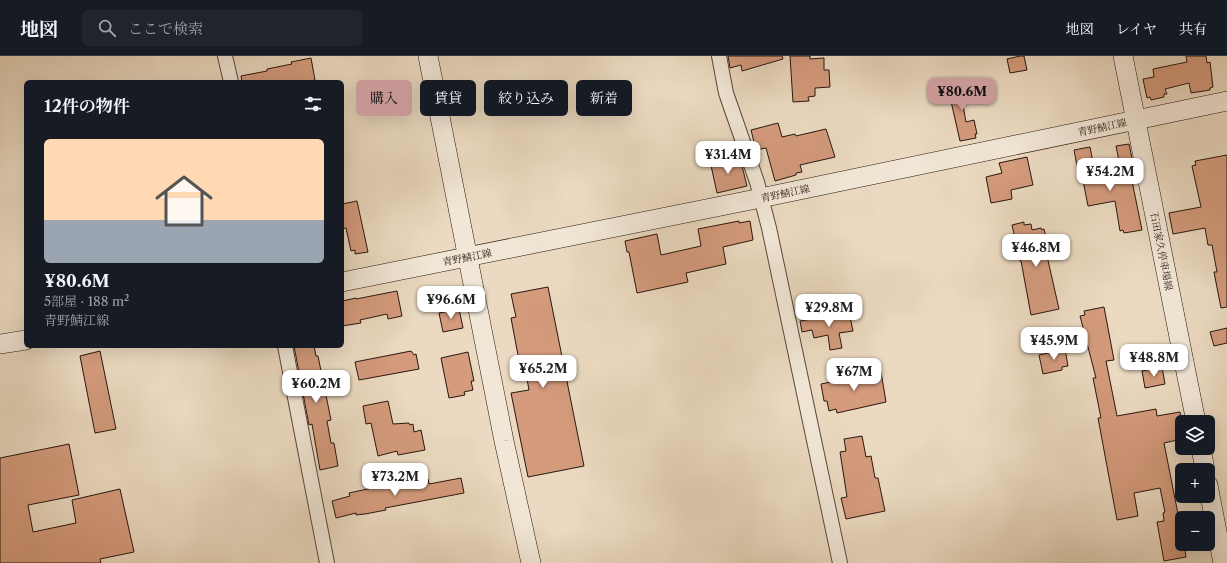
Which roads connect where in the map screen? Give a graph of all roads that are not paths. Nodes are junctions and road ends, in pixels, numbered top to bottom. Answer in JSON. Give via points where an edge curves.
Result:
{"nodes":[{"id":1,"x":225,"y":56,"type":"edge"},
{"id":2,"x":428,"y":56,"type":"edge"},
{"id":3,"x":719,"y":56,"type":"edge"},
{"id":4,"x":1123,"y":56,"type":"edge"},
{"id":5,"x":231,"y":80,"type":"edge"},
{"id":6,"x":1227,"y":101,"type":"edge"},
{"id":7,"x":1137,"y":120,"type":"junction"},
{"id":8,"x":761,"y":198,"type":"junction"},
{"id":9,"x":468,"y":256,"type":"junction"},
{"id":10,"x":344,"y":282,"type":"edge"},
{"id":11,"x":24,"y":340,"type":"edge"},
{"id":12,"x":0,"y":344,"type":"edge"},
{"id":13,"x":285,"y":348,"type":"edge"},
{"id":14,"x":1195,"y":415,"type":"edge"},
{"id":15,"x":1213,"y":503,"type":"edge"},
{"id":16,"x":1223,"y":536,"type":"edge"},
{"id":17,"x":327,"y":563,"type":"edge"},
{"id":18,"x":531,"y":563,"type":"edge"},
{"id":19,"x":840,"y":563,"type":"edge"},
{"id":20,"x":1223,"y":563,"type":"edge"}],
"edges":[{"from":1,"to":5,"type":"street"},
{"from":2,"to":9,"type":"main road"},
{"from":3,"to":8,"type":"street","via":[[726,94]]},
{"from":4,"to":7,"type":"main road","name":"石田家久停車場線"},
{"from":6,"to":7,"type":"main road","name":"青野鯖江線"},
{"from":7,"to":8,"type":"main road","name":"青野鯖江線"},
{"from":7,"to":14,"type":"main road","name":"石田家久停車場線"},
{"from":8,"to":9,"type":"main road","name":"青野鯖江線"},
{"from":8,"to":19,"type":"street"},
{"from":9,"to":10,"type":"main road","name":"青野鯖江線"},
{"from":9,"to":18,"type":"main road"},
{"from":11,"to":12,"type":"main road"},
{"from":13,"to":17,"type":"street"},
{"from":15,"to":16,"type":"main road"},
{"from":16,"to":20,"type":"main road"}]}
